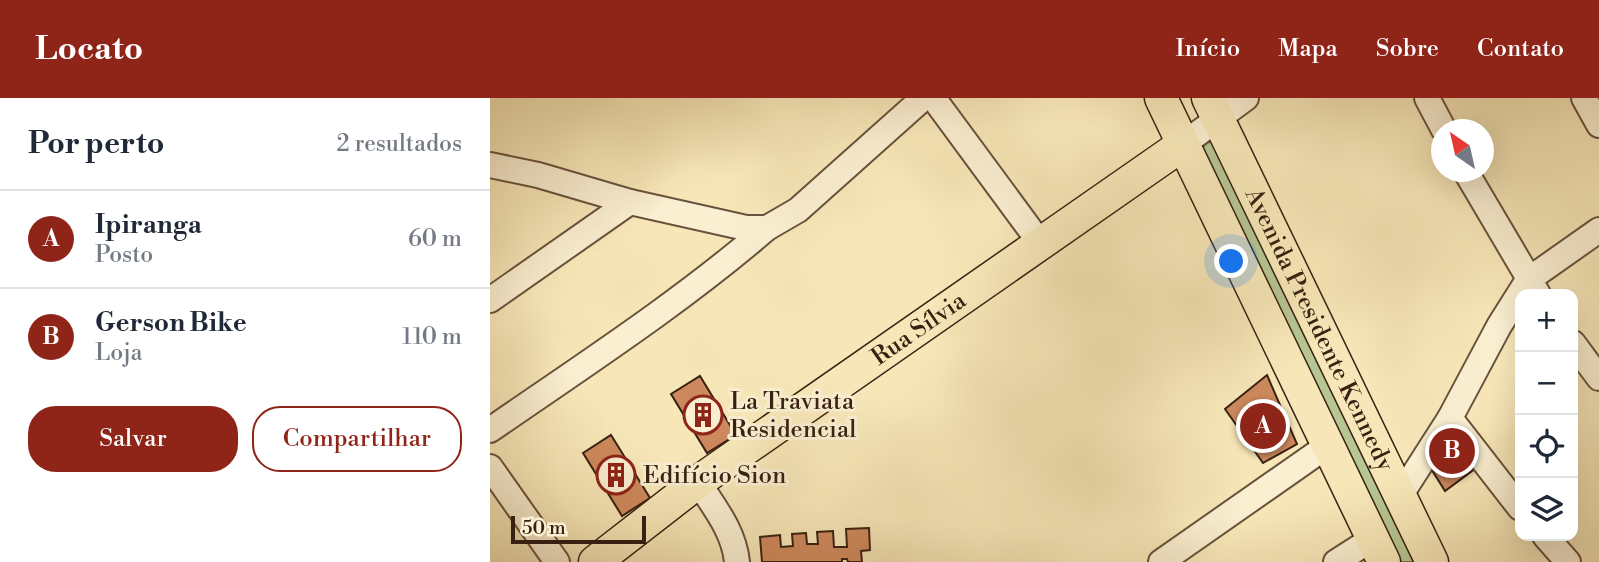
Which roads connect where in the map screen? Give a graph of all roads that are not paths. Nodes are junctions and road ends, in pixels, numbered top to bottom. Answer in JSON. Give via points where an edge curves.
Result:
{"nodes":[{"id":1,"x":1161,"y":98,"type":"edge"},
{"id":2,"x":1246,"y":98,"type":"edge"},
{"id":3,"x":1427,"y":98,"type":"edge"},
{"id":4,"x":1584,"y":98,"type":"edge"},
{"id":5,"x":929,"y":100,"type":"edge"},
{"id":6,"x":1209,"y":105,"type":"edge"},
{"id":7,"x":1438,"y":119,"type":"edge"},
{"id":8,"x":1599,"y":125,"type":"edge"},
{"id":9,"x":1182,"y":145,"type":"junction"},
{"id":10,"x":490,"y":165,"type":"edge"},
{"id":11,"x":1472,"y":182,"type":"edge"},
{"id":12,"x":630,"y":202,"type":"junction"},
{"id":13,"x":767,"y":229,"type":"junction"},
{"id":14,"x":1599,"y":230,"type":"edge"},
{"id":15,"x":1041,"y":244,"type":"junction"},
{"id":16,"x":1533,"y":287,"type":"edge"},
{"id":17,"x":490,"y":300,"type":"edge"},
{"id":18,"x":1578,"y":350,"type":"edge"},
{"id":19,"x":1599,"y":378,"type":"edge"},
{"id":20,"x":1450,"y":418,"type":"junction"},
{"id":21,"x":490,"y":430,"type":"edge"},
{"id":22,"x":1327,"y":446,"type":"junction"},
{"id":23,"x":490,"y":467,"type":"edge"},
{"id":24,"x":698,"y":482,"type":"junction"},
{"id":25,"x":1401,"y":496,"type":"junction"},
{"id":26,"x":1515,"y":502,"type":"edge"},
{"id":27,"x":1549,"y":541,"type":"edge"},
{"id":28,"x":1378,"y":551,"type":"edge"},
{"id":29,"x":557,"y":562,"type":"edge"},
{"id":30,"x":595,"y":562,"type":"edge"},
{"id":31,"x":737,"y":562,"type":"edge"},
{"id":32,"x":1161,"y":562,"type":"edge"},
{"id":33,"x":1336,"y":562,"type":"edge"},
{"id":34,"x":1432,"y":562,"type":"edge"},
{"id":35,"x":1568,"y":562,"type":"edge"}],
"edges":[{"from":1,"to":9,"type":"main road","name":"Avenida Presidente Kennedy"},
{"from":2,"to":6,"type":"street"},
{"from":3,"to":7,"type":"street"},
{"from":4,"to":8,"type":"street"},
{"from":5,"to":13,"type":"street","via":[[798,210]]},
{"from":5,"to":15,"type":"street"},
{"from":6,"to":9,"type":"main road"},
{"from":6,"to":25,"type":"main road","name":"Avenida Presidente Kennedy"},
{"from":9,"to":15,"type":"main road","name":"Rua Sílvia"},
{"from":9,"to":22,"type":"main road","name":"Avenida Presidente Kennedy"},
{"from":10,"to":12,"type":"street"},
{"from":11,"to":16,"type":"street"},
{"from":12,"to":13,"type":"street"},
{"from":12,"to":17,"type":"street"},
{"from":13,"to":21,"type":"street","via":[[664,309]]},
{"from":14,"to":16,"type":"street"},
{"from":15,"to":24,"type":"main road","name":"Rua Sílvia"},
{"from":16,"to":20,"type":"street","via":[[1499,326]]},
{"from":18,"to":19,"type":"street"},
{"from":20,"to":25,"type":"street"},
{"from":20,"to":26,"type":"street"},
{"from":22,"to":28,"type":"main road","name":"Avenida Presidente Kennedy"},
{"from":22,"to":32,"type":"street"},
{"from":23,"to":29,"type":"street"},
{"from":24,"to":30,"type":"main road","name":"Rua Sílvia"},
{"from":24,"to":31,"type":"street","via":[[729,530]]},
{"from":25,"to":34,"type":"main road","name":"Avenida Presidente Kennedy"},
{"from":27,"to":35,"type":"street"},
{"from":28,"to":33,"type":"street"}]}
